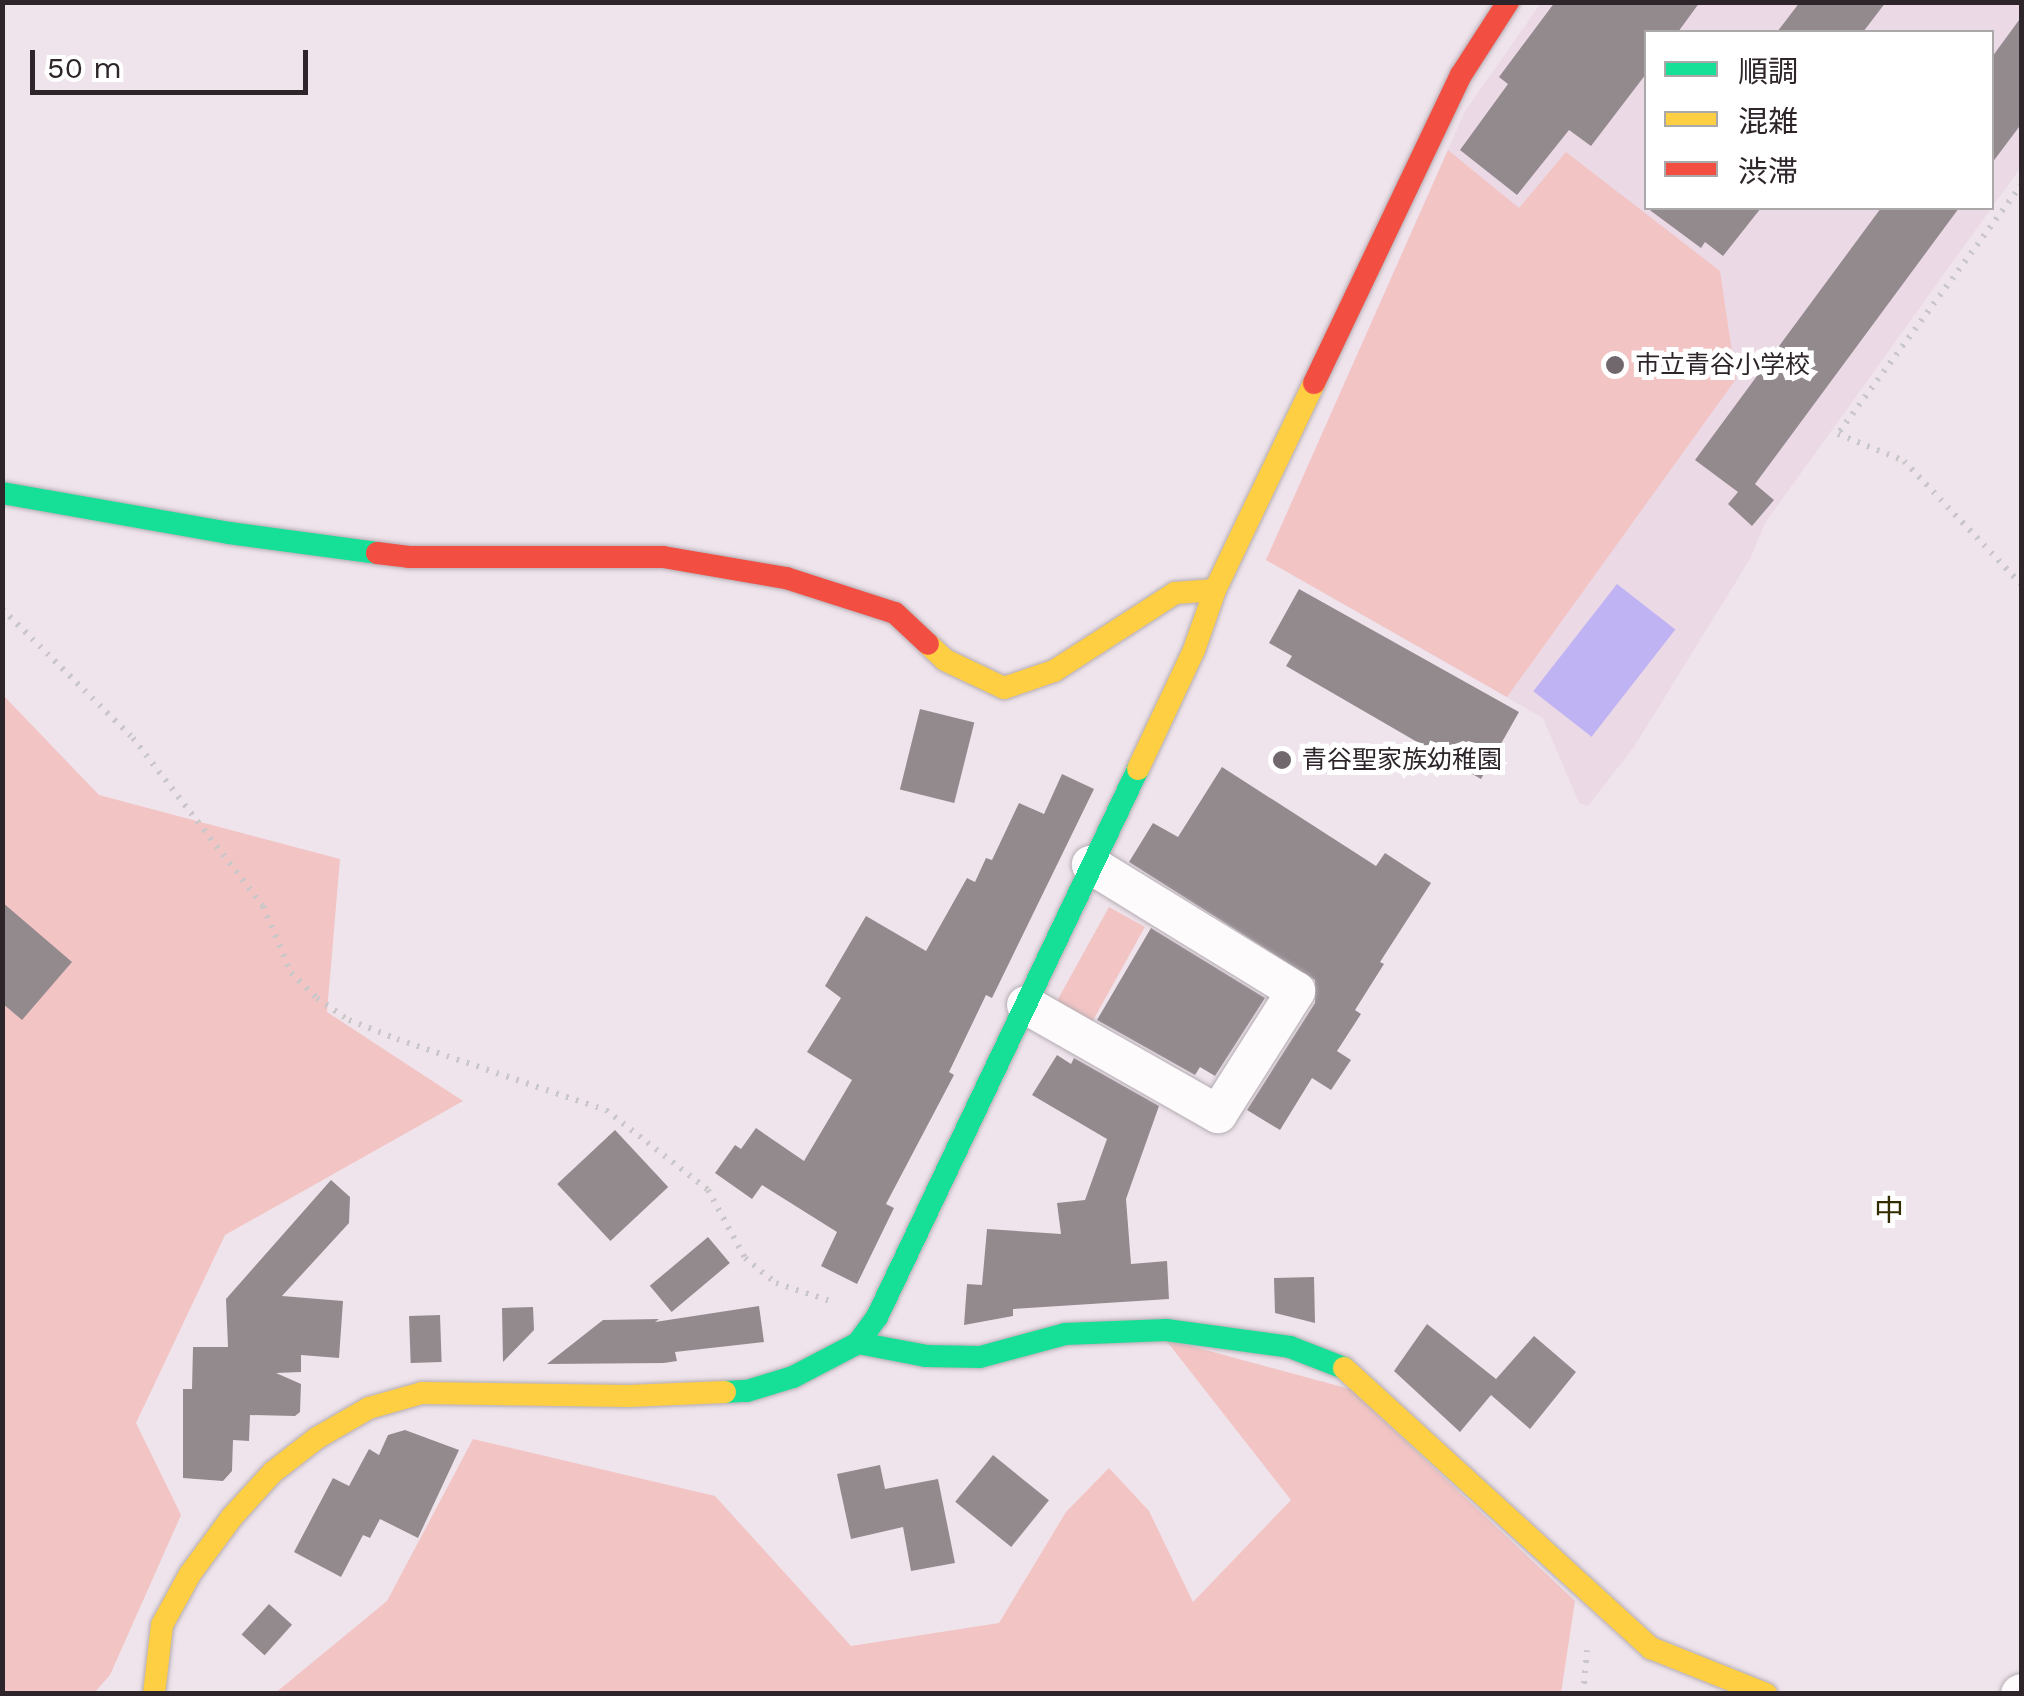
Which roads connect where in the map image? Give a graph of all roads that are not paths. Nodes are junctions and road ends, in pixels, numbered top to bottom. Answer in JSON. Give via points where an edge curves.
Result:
{"nodes":[{"id":1,"x":1508,"y":2,"type":"edge"},
{"id":2,"x":2,"y":493,"type":"edge"},
{"id":3,"x":1215,"y":590,"type":"junction"},
{"id":4,"x":1091,"y":866,"type":"junction"},
{"id":5,"x":1026,"y":1005,"type":"junction"},
{"id":6,"x":858,"y":1343,"type":"junction"},
{"id":7,"x":154,"y":1694,"type":"edge"},
{"id":8,"x":1766,"y":1694,"type":"edge"}],
"edges":[{"from":1,"to":3,"type":"street","via":[[1461,75]]},
{"from":2,"to":3,"type":"street","via":[[229,534],[409,556],[663,557],[786,578],[895,613],[945,660],[1004,688],[1054,671],[1176,594]]},
{"from":3,"to":4,"type":"street","via":[[1194,650]]},
{"from":4,"to":5,"type":"street"},
{"from":4,"to":5,"type":"street","via":[[1296,991],[1218,1114]]},
{"from":5,"to":6,"type":"street","via":[[878,1317]]},
{"from":6,"to":7,"type":"street","via":[[793,1377],[746,1391],[422,1393],[369,1408],[273,1472],[232,1516],[162,1624]]},
{"from":6,"to":8,"type":"street","via":[[926,1356],[980,1357],[1065,1334],[1166,1330],[1290,1347],[1348,1370],[1651,1648]]}]}
